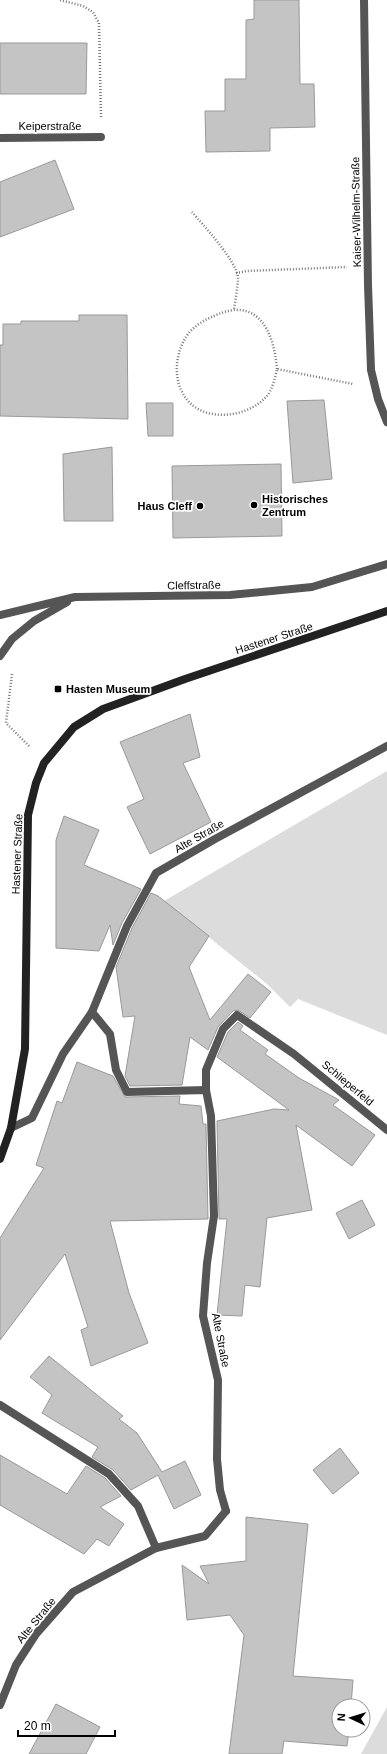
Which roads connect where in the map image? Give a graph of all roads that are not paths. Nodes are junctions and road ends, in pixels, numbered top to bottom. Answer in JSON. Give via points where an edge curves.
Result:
{"nodes":[{"id":1,"x":364,"y":0,"type":"edge"},
{"id":2,"x":101,"y":137,"type":"road end"},
{"id":3,"x":0,"y":138,"type":"edge"},
{"id":4,"x":387,"y":422,"type":"edge"},
{"id":5,"x":387,"y":564,"type":"edge"},
{"id":6,"x":75,"y":598,"type":"junction"},
{"id":7,"x":387,"y":611,"type":"edge"},
{"id":8,"x":0,"y":615,"type":"edge"},
{"id":9,"x":0,"y":656,"type":"edge"},
{"id":10,"x":387,"y":746,"type":"edge"},
{"id":11,"x":92,"y":1012,"type":"junction"},
{"id":12,"x":294,"y":1054,"type":"joint"},
{"id":13,"x":206,"y":1090,"type":"junction"},
{"id":14,"x":11,"y":1128,"type":"junction"},
{"id":15,"x":387,"y":1130,"type":"edge"},
{"id":16,"x":0,"y":1159,"type":"edge"},
{"id":17,"x":0,"y":1405,"type":"edge"},
{"id":18,"x":156,"y":1548,"type":"junction"},
{"id":19,"x":0,"y":1705,"type":"edge"}],
"edges":[{"from":1,"to":4,"type":"street","name":"Kaiser-Wilhelm-Straße","via":[[371,370]]},
{"from":2,"to":3,"type":"street","name":"Keiperstraße"},
{"from":5,"to":6,"type":"street","name":"Cleffstraße","via":[[312,587],[230,596]]},
{"from":6,"to":8,"type":"street","name":"Cleffstraße"},
{"from":6,"to":9,"type":"street","via":[[34,621],[12,639]]},
{"from":7,"to":14,"type":"main road","name":"Hastener Straße","via":[[178,681],[103,709],[74,727],[44,763],[28,815],[25,1049]]},
{"from":10,"to":11,"type":"street","name":"Alte Straße","via":[[156,873],[127,926]]},
{"from":11,"to":13,"type":"street","via":[[110,1034],[116,1070],[127,1092]]},
{"from":11,"to":14,"type":"street","name":"Alte Straße","via":[[63,1054],[32,1118]]},
{"from":12,"to":13,"type":"street","name":"Alte Straße","via":[[237,1015],[223,1029],[206,1070]]},
{"from":12,"to":15,"type":"street","name":"Schlieperfeld"},
{"from":13,"to":18,"type":"street","name":"Alte Straße","via":[[211,1116],[214,1216],[203,1316],[218,1380],[217,1459],[220,1490],[226,1511],[205,1536]]},
{"from":14,"to":16,"type":"main road","name":"Hastener Straße"},
{"from":17,"to":18,"type":"street","via":[[108,1474],[138,1506]]},
{"from":18,"to":19,"type":"street","name":"Alte Straße","via":[[73,1592],[36,1634],[16,1665]]}]}
